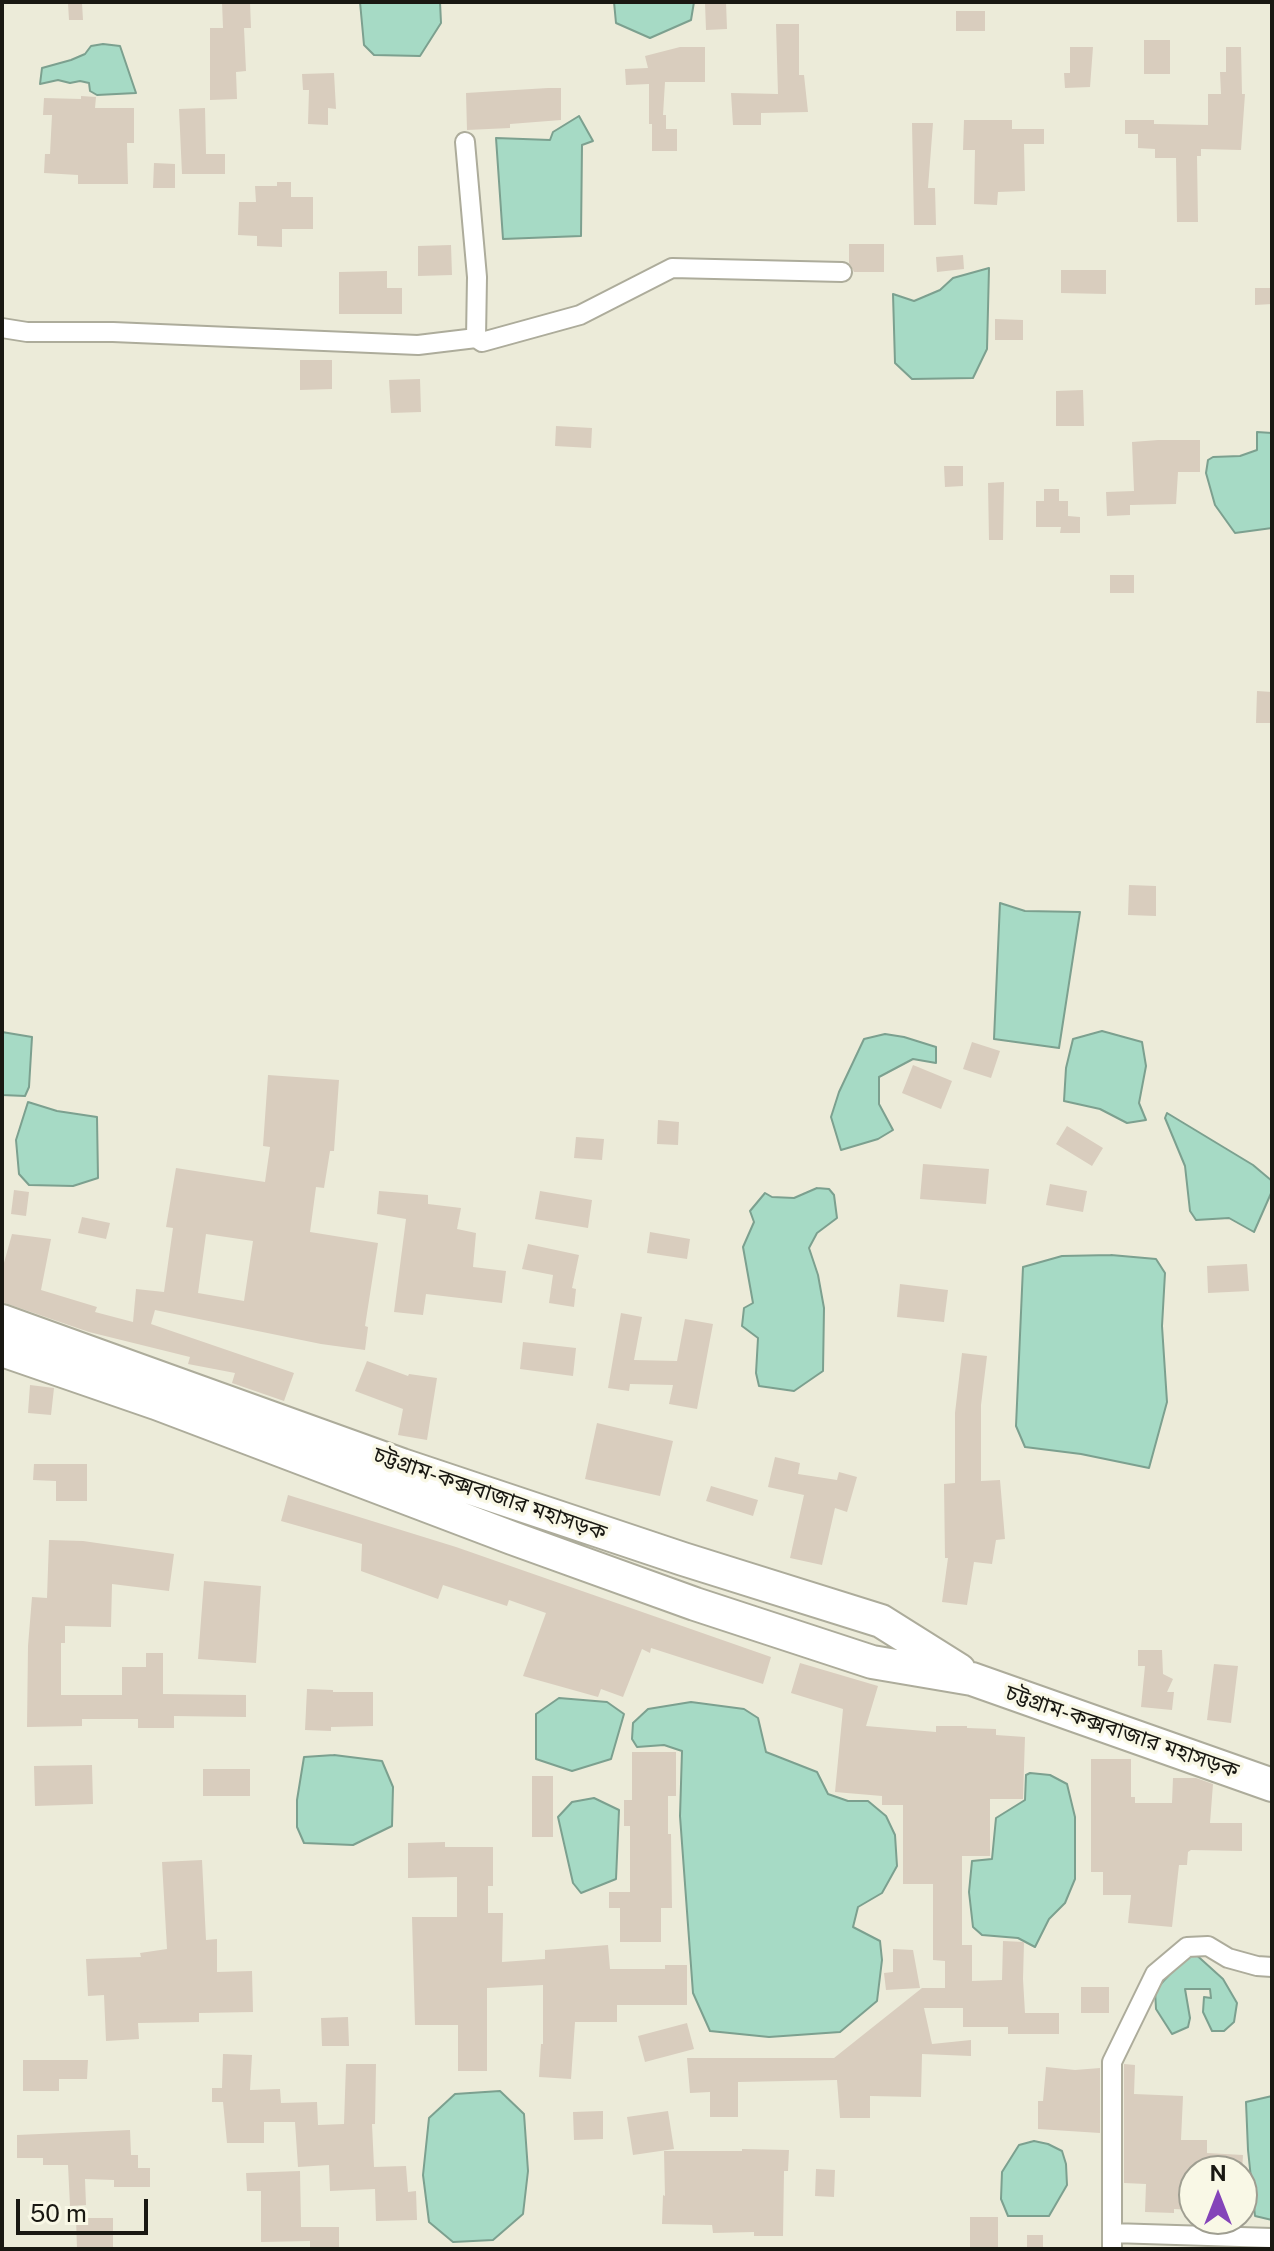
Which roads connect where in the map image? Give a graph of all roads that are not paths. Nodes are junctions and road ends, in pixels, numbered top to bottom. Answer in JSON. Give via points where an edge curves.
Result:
{"nodes":[{"id":1,"x":465,"y":142,"type":"dead end"},
{"id":2,"x":842,"y":272,"type":"dead end"},
{"id":3,"x":2,"y":328,"type":"edge"},
{"id":4,"x":476,"y":338,"type":"junction"},
{"id":5,"x":2,"y":1321,"type":"edge"},
{"id":6,"x":2,"y":1350,"type":"edge"},
{"id":7,"x":972,"y":1679,"type":"junction"},
{"id":8,"x":1272,"y":1785,"type":"edge"},
{"id":9,"x":1272,"y":1967,"type":"edge"},
{"id":10,"x":1272,"y":2238,"type":"edge"},
{"id":11,"x":1112,"y":2241,"type":"edge"}],
"edges":[{"from":1,"to":4,"type":"street","via":[[477,277]]},
{"from":2,"to":4,"type":"street","via":[[672,268],[580,315],[482,342]]},
{"from":3,"to":4,"type":"street","via":[[418,345]]},
{"from":5,"to":7,"type":"highway","name":"চট্টগ্রাম-কক্সবাজার মহাসড়ক","via":[[402,1465],[881,1621]]},
{"from":6,"to":7,"type":"highway","name":"চট্টগ্রাম-কক্সবাজার মহাসড়ক","via":[[695,1604],[872,1662]]},
{"from":7,"to":8,"type":"highway","name":"চট্টগ্রাম-কক্সবাজার মহাসড়ক"},
{"from":9,"to":11,"type":"street","via":[[1228,1958],[1208,1946],[1187,1947],[1155,1974],[1112,2062]]},
{"from":10,"to":11,"type":"street"}]}
